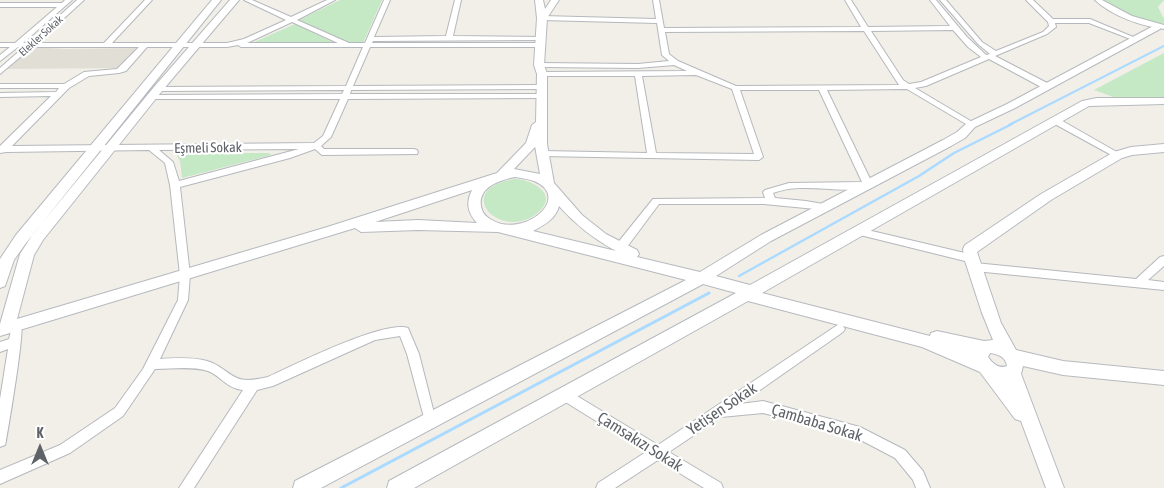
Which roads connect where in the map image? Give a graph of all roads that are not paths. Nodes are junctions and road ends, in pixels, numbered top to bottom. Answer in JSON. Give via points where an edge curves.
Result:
{"nodes":[{"id":1,"x":81,"y":0,"type":"edge"},
{"id":2,"x":149,"y":0,"type":"edge"},
{"id":3,"x":217,"y":0,"type":"edge"},
{"id":4,"x":235,"y":0,"type":"edge"},
{"id":5,"x":247,"y":0,"type":"edge"},
{"id":6,"x":332,"y":0,"type":"edge"},
{"id":7,"x":387,"y":0,"type":"edge"},
{"id":8,"x":458,"y":0,"type":"edge"},
{"id":9,"x":539,"y":0,"type":"edge"},
{"id":10,"x":555,"y":0,"type":"edge"},
{"id":11,"x":656,"y":0,"type":"edge"},
{"id":12,"x":848,"y":0,"type":"edge"},
{"id":13,"x":933,"y":0,"type":"edge"},
{"id":14,"x":943,"y":0,"type":"edge"},
{"id":15,"x":1029,"y":0,"type":"edge"},
{"id":16,"x":1098,"y":0,"type":"edge"},
{"id":17,"x":66,"y":2,"type":"edge"},
{"id":18,"x":0,"y":5,"type":"edge"},
{"id":19,"x":0,"y":11,"type":"edge"},
{"id":20,"x":55,"y":12,"type":"junction"},
{"id":21,"x":542,"y":18,"type":"junction"},
{"id":22,"x":292,"y":20,"type":"junction"},
{"id":23,"x":659,"y":21,"type":"junction"},
{"id":24,"x":1051,"y":21,"type":"junction"},
{"id":25,"x":1160,"y":27,"type":"edge"},
{"id":26,"x":955,"y":28,"type":"junction"},
{"id":27,"x":865,"y":29,"type":"junction"},
{"id":28,"x":661,"y":30,"type":"junction"},
{"id":29,"x":449,"y":38,"type":"junction"},
{"id":30,"x":1135,"y":40,"type":"junction"},
{"id":31,"x":540,"y":42,"type":"junction"},
{"id":32,"x":368,"y":43,"type":"junction"},
{"id":33,"x":16,"y":45,"type":"junction"},
{"id":34,"x":31,"y":45,"type":"junction"},
{"id":35,"x":106,"y":45,"type":"junction"},
{"id":36,"x":144,"y":45,"type":"junction"},
{"id":37,"x":180,"y":45,"type":"junction"},
{"id":38,"x":196,"y":45,"type":"junction"},
{"id":39,"x":227,"y":45,"type":"junction"},
{"id":40,"x":0,"y":46,"type":"edge"},
{"id":41,"x":352,"y":46,"type":"junction"},
{"id":42,"x":990,"y":56,"type":"junction"},
{"id":43,"x":0,"y":59,"type":"edge"},
{"id":44,"x":674,"y":63,"type":"junction"},
{"id":45,"x":541,"y":70,"type":"junction"},
{"id":46,"x":0,"y":72,"type":"edge"},
{"id":47,"x":697,"y":73,"type":"junction"},
{"id":48,"x":638,"y":74,"type":"junction"},
{"id":49,"x":0,"y":86,"type":"edge"},
{"id":50,"x":66,"y":86,"type":"junction"},
{"id":51,"x":1046,"y":86,"type":"junction"},
{"id":52,"x":907,"y":87,"type":"junction"},
{"id":53,"x":735,"y":88,"type":"junction"},
{"id":54,"x":822,"y":88,"type":"junction"},
{"id":55,"x":542,"y":91,"type":"junction"},
{"id":56,"x":347,"y":92,"type":"junction"},
{"id":57,"x":155,"y":93,"type":"junction"},
{"id":58,"x":58,"y":94,"type":"junction"},
{"id":59,"x":0,"y":95,"type":"edge"},
{"id":60,"x":1164,"y":101,"type":"edge"},
{"id":61,"x":1164,"y":107,"type":"edge"},
{"id":62,"x":540,"y":120,"type":"junction"},
{"id":63,"x":1056,"y":121,"type":"junction"},
{"id":64,"x":971,"y":125,"type":"junction"},
{"id":65,"x":316,"y":146,"type":"junction"},
{"id":66,"x":1164,"y":148,"type":"edge"},
{"id":67,"x":94,"y":149,"type":"junction"},
{"id":68,"x":111,"y":149,"type":"junction"},
{"id":69,"x":152,"y":149,"type":"junction"},
{"id":70,"x":2,"y":150,"type":"edge"},
{"id":71,"x":414,"y":152,"type":"dead end"},
{"id":72,"x":543,"y":154,"type":"junction"},
{"id":73,"x":652,"y":155,"type":"junction"},
{"id":74,"x":1118,"y":155,"type":"junction"},
{"id":75,"x":496,"y":178,"type":"junction"},
{"id":76,"x":176,"y":185,"type":"junction"},
{"id":77,"x":868,"y":185,"type":"junction"},
{"id":78,"x":551,"y":187,"type":"junction"},
{"id":79,"x":771,"y":202,"type":"junction"},
{"id":80,"x":826,"y":207,"type":"junction"},
{"id":81,"x":505,"y":229,"type":"junction"},
{"id":82,"x":328,"y":232,"type":"junction"},
{"id":83,"x":859,"y":232,"type":"junction"},
{"id":84,"x":620,"y":248,"type":"junction"},
{"id":85,"x":1164,"y":260,"type":"edge"},
{"id":86,"x":972,"y":263,"type":"junction"},
{"id":87,"x":651,"y":264,"type":"junction"},
{"id":88,"x":185,"y":275,"type":"junction"},
{"id":89,"x":702,"y":278,"type":"junction"},
{"id":90,"x":0,"y":282,"type":"edge"},
{"id":91,"x":1137,"y":284,"type":"junction"},
{"id":92,"x":1164,"y":286,"type":"edge"},
{"id":93,"x":751,"y":291,"type":"junction"},
{"id":94,"x":989,"y":313,"type":"junction"},
{"id":95,"x":8,"y":328,"type":"edge"},
{"id":96,"x":839,"y":329,"type":"dead end"},
{"id":97,"x":15,"y":342,"type":"junction"},
{"id":98,"x":985,"y":346,"type":"junction"},
{"id":99,"x":0,"y":348,"type":"edge"},
{"id":100,"x":1012,"y":363,"type":"junction"},
{"id":101,"x":152,"y":364,"type":"junction"},
{"id":102,"x":986,"y":367,"type":"junction"},
{"id":103,"x":1164,"y":378,"type":"edge"},
{"id":104,"x":253,"y":385,"type":"junction"},
{"id":105,"x":563,"y":394,"type":"junction"},
{"id":106,"x":719,"y":412,"type":"junction"},
{"id":107,"x":430,"y":421,"type":"junction"},
{"id":108,"x":1032,"y":430,"type":"junction"},
{"id":109,"x":0,"y":440,"type":"edge"},
{"id":110,"x":657,"y":453,"type":"junction"},
{"id":111,"x":0,"y":477,"type":"edge"},
{"id":112,"x":406,"y":486,"type":"edge"},
{"id":113,"x":186,"y":488,"type":"edge"},
{"id":114,"x":302,"y":488,"type":"edge"},
{"id":115,"x":603,"y":488,"type":"edge"},
{"id":116,"x":716,"y":488,"type":"edge"},
{"id":117,"x":923,"y":488,"type":"edge"},
{"id":118,"x":1054,"y":488,"type":"edge"}],
"edges":[{"from":1,"to":34,"type":"street","name":"Elekler Sokak"},
{"from":2,"to":35,"type":"street"},
{"from":3,"to":37,"type":"street"},
{"from":4,"to":38,"type":"street"},
{"from":5,"to":22,"type":"street"},
{"from":6,"to":22,"type":"street"},
{"from":7,"to":32,"type":"street"},
{"from":8,"to":29,"type":"street"},
{"from":9,"to":21,"type":"street"},
{"from":10,"to":21,"type":"street"},
{"from":11,"to":23,"type":"street"},
{"from":12,"to":27,"type":"street"},
{"from":13,"to":26,"type":"street"},
{"from":14,"to":42,"type":"street"},
{"from":15,"to":24,"type":"street"},
{"from":16,"to":25,"type":"street"},
{"from":17,"to":18,"type":"street"},
{"from":17,"to":20,"type":"street","name":"Elekler Sokak"},
{"from":19,"to":20,"type":"street"},
{"from":20,"to":33,"type":"street","name":"Elekler Sokak"},
{"from":21,"to":23,"type":"street"},
{"from":21,"to":31,"type":"street"},
{"from":22,"to":39,"type":"street","via":[[246,42]]},
{"from":22,"to":41,"type":"street"},
{"from":23,"to":28,"type":"street"},
{"from":24,"to":30,"type":"street","via":[[1090,21]]},
{"from":24,"to":42,"type":"street","via":[[1053,27],[1046,33]]},
{"from":25,"to":30,"type":"street"},
{"from":26,"to":27,"type":"street"},
{"from":26,"to":42,"type":"street","via":[[977,52]]},
{"from":27,"to":28,"type":"street"},
{"from":27,"to":52,"type":"street","via":[[900,82]]},
{"from":28,"to":44,"type":"street","via":[[666,55]]},
{"from":29,"to":31,"type":"street"},
{"from":29,"to":32,"type":"street"},
{"from":30,"to":51,"type":"street"},
{"from":31,"to":32,"type":"street"},
{"from":31,"to":45,"type":"street"},
{"from":32,"to":41,"type":"street"},
{"from":32,"to":56,"type":"street"},
{"from":33,"to":34,"type":"street"},
{"from":33,"to":40,"type":"street"},
{"from":33,"to":43,"type":"street","name":"Elekler Sokak"},
{"from":34,"to":35,"type":"street"},
{"from":34,"to":46,"type":"street","name":"Elekler Sokak"},
{"from":35,"to":36,"type":"street"},
{"from":36,"to":37,"type":"street"},
{"from":36,"to":50,"type":"street","via":[[123,69],[87,74]]},
{"from":37,"to":38,"type":"street"},
{"from":37,"to":67,"type":"street"},
{"from":38,"to":39,"type":"street"},
{"from":38,"to":57,"type":"street"},
{"from":39,"to":41,"type":"street"},
{"from":42,"to":51,"type":"street"},
{"from":42,"to":52,"type":"street","via":[[924,84]]},
{"from":44,"to":45,"type":"street"},
{"from":44,"to":47,"type":"street"},
{"from":45,"to":48,"type":"street"},
{"from":45,"to":55,"type":"street"},
{"from":47,"to":48,"type":"street"},
{"from":47,"to":53,"type":"street"},
{"from":48,"to":73,"type":"street"},
{"from":49,"to":50,"type":"street"},
{"from":50,"to":58,"type":"street"},
{"from":51,"to":64,"type":"street"},
{"from":52,"to":54,"type":"street"},
{"from":52,"to":64,"type":"street"},
{"from":53,"to":54,"type":"street"},
{"from":53,"to":73,"type":"street","via":[[759,157]]},
{"from":54,"to":77,"type":"street"},
{"from":55,"to":56,"type":"street"},
{"from":55,"to":62,"type":"street"},
{"from":56,"to":57,"type":"street"},
{"from":56,"to":65,"type":"street","via":[[327,137]]},
{"from":57,"to":68,"type":"street"},
{"from":58,"to":59,"type":"street"},
{"from":58,"to":70,"type":"street"},
{"from":60,"to":63,"type":"street","via":[[1086,103]]},
{"from":61,"to":63,"type":"street","via":[[1091,108]]},
{"from":62,"to":72,"type":"street"},
{"from":62,"to":75,"type":"street","via":[[531,144]]},
{"from":63,"to":74,"type":"street"},
{"from":63,"to":83,"type":"street"},
{"from":64,"to":77,"type":"street","via":[[954,139]]},
{"from":65,"to":69,"type":"street","name":"Eşmeli Sokak"},
{"from":65,"to":71,"type":"street","name":"Eşmeli Sokak","via":[[322,152]]},
{"from":65,"to":76,"type":"street"},
{"from":66,"to":74,"type":"street"},
{"from":67,"to":68,"type":"street","name":"Eşmeli Sokak"},
{"from":67,"to":70,"type":"street","name":"Eşmeli Sokak"},
{"from":67,"to":90,"type":"street","via":[[21,239],[7,259]]},
{"from":68,"to":69,"type":"street","name":"Eşmeli Sokak"},
{"from":68,"to":95,"type":"street","via":[[38,237],[28,254]]},
{"from":69,"to":76,"type":"street","via":[[169,162]]},
{"from":72,"to":73,"type":"street"},
{"from":72,"to":78,"type":"street"},
{"from":74,"to":86,"type":"street","via":[[1046,197],[970,249]]},
{"from":75,"to":78,"type":"street","via":[[527,174]]},
{"from":75,"to":81,"type":"street","via":[[481,187],[473,205],[485,222]]},
{"from":75,"to":82,"type":"street"},
{"from":76,"to":88,"type":"street"},
{"from":77,"to":79,"type":"street","via":[[776,188],[768,192]]},
{"from":77,"to":80,"type":"street"},
{"from":78,"to":81,"type":"street","via":[[556,200],[550,214],[533,226]]},
{"from":78,"to":84,"type":"street","via":[[577,218]]},
{"from":79,"to":80,"type":"street"},
{"from":79,"to":84,"type":"street","via":[[656,202]]},
{"from":80,"to":89,"type":"street","via":[[766,238]]},
{"from":81,"to":82,"type":"street","via":[[374,226]]},
{"from":81,"to":87,"type":"street"},
{"from":82,"to":88,"type":"street"},
{"from":83,"to":86,"type":"street"},
{"from":83,"to":93,"type":"street"},
{"from":84,"to":87,"type":"street"},
{"from":85,"to":91,"type":"street"},
{"from":86,"to":91,"type":"street"},
{"from":86,"to":94,"type":"street"},
{"from":87,"to":89,"type":"street"},
{"from":88,"to":95,"type":"street"},
{"from":88,"to":101,"type":"street","via":[[183,300]]},
{"from":89,"to":93,"type":"street"},
{"from":89,"to":107,"type":"street"},
{"from":91,"to":92,"type":"street"},
{"from":93,"to":98,"type":"street","via":[[891,327]]},
{"from":93,"to":102,"type":"street","via":[[925,341]]},
{"from":93,"to":105,"type":"street"},
{"from":94,"to":98,"type":"street","via":[[990,333]]},
{"from":94,"to":100,"type":"street"},
{"from":95,"to":97,"type":"street"},
{"from":96,"to":106,"type":"street","name":"Yetişen Sokak"},
{"from":97,"to":99,"type":"street"},
{"from":97,"to":109,"type":"street"},
{"from":98,"to":100,"type":"street","via":[[998,347]]},
{"from":98,"to":102,"type":"street","via":[[979,355]]},
{"from":100,"to":102,"type":"street","via":[[999,374]]},
{"from":100,"to":103,"type":"street"},
{"from":100,"to":108,"type":"street"},
{"from":101,"to":104,"type":"street","via":[[208,366],[236,384]]},
{"from":101,"to":111,"type":"street","via":[[119,412],[66,449]]},
{"from":102,"to":108,"type":"street"},
{"from":104,"to":107,"type":"street","via":[[269,382],[373,336],[394,330],[404,331]]},
{"from":104,"to":113,"type":"street"},
{"from":105,"to":110,"type":"street","name":"Çamsakızı Sokak"},
{"from":105,"to":112,"type":"street"},
{"from":106,"to":110,"type":"street","name":"Yetişen Sokak"},
{"from":106,"to":117,"type":"street","name":"Çambaba Sokak","via":[[763,407],[855,431],[900,454],[918,476]]},
{"from":107,"to":114,"type":"street"},
{"from":108,"to":118,"type":"street"},
{"from":110,"to":115,"type":"street","name":"Yetişen Sokak"},
{"from":110,"to":116,"type":"street","name":"Çamsakızı Sokak"}]}
